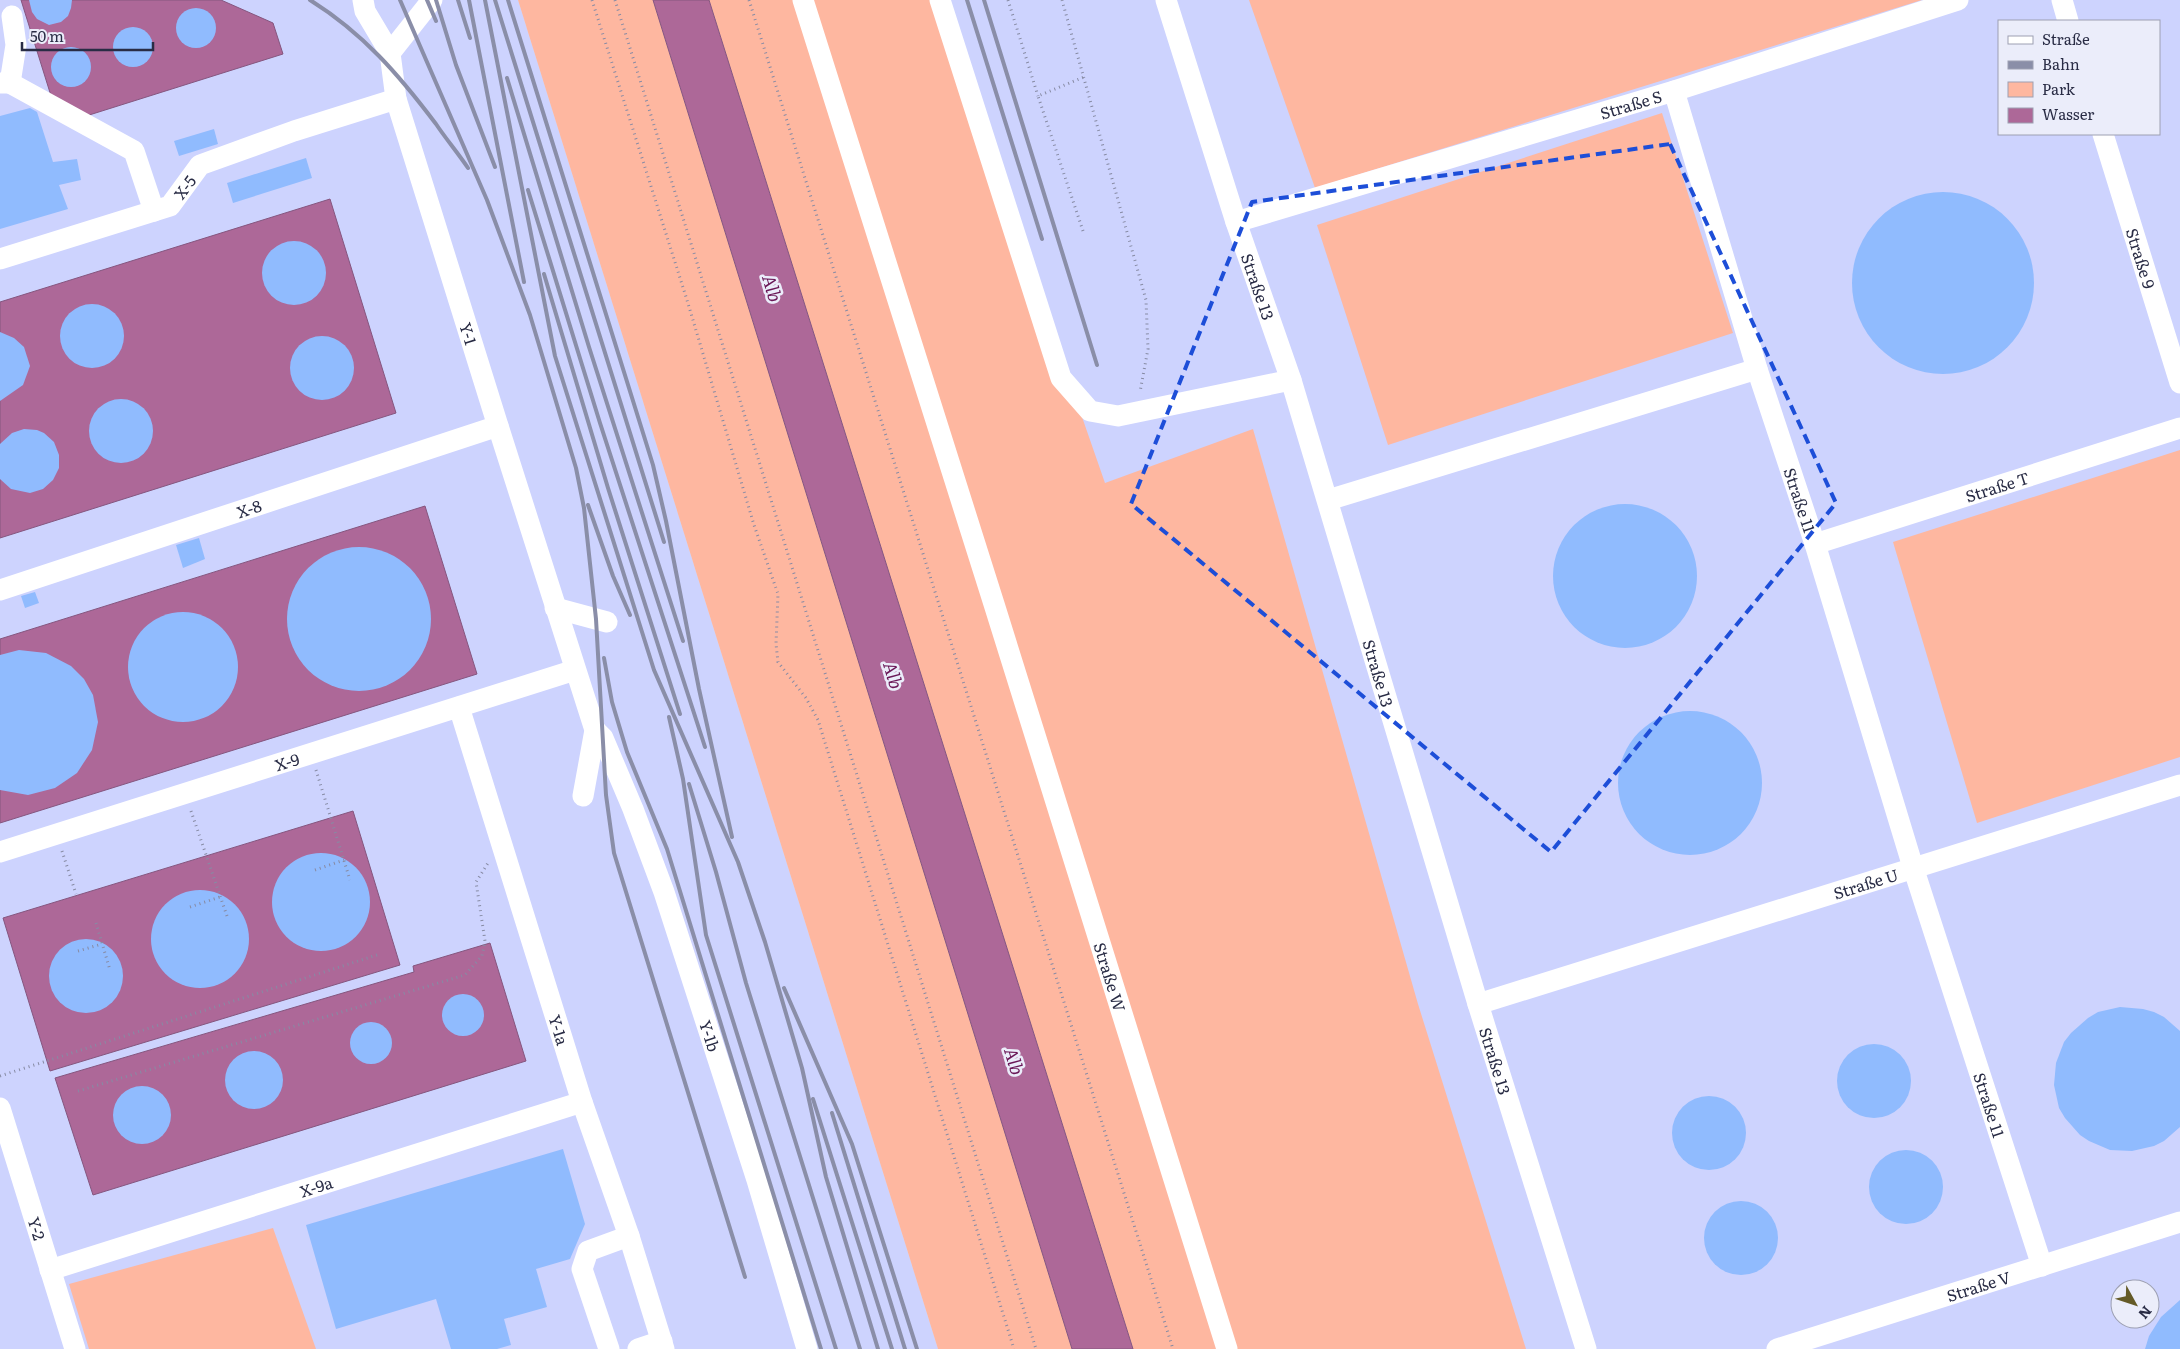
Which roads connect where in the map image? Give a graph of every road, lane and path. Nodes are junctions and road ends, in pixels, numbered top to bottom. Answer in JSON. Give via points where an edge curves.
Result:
{"nodes":[{"id":1,"x":432,"y":0,"type":"edge"},
{"id":2,"x":592,"y":0,"type":"edge"},
{"id":3,"x":615,"y":0,"type":"edge"},
{"id":4,"x":748,"y":0,"type":"edge"},
{"id":5,"x":803,"y":0,"type":"edge"},
{"id":6,"x":940,"y":0,"type":"edge"},
{"id":7,"x":1008,"y":0,"type":"edge"},
{"id":8,"x":1062,"y":0,"type":"edge"},
{"id":9,"x":1166,"y":0,"type":"edge"},
{"id":10,"x":1958,"y":0,"type":"edge"},
{"id":11,"x":2062,"y":0,"type":"edge"},
{"id":12,"x":359,"y":4,"type":"edge"},
{"id":13,"x":12,"y":16,"type":"dead end"},
{"id":14,"x":2068,"y":20,"type":"edge"},
{"id":15,"x":8,"y":46,"type":"edge"},
{"id":16,"x":390,"y":53,"type":"junction"},
{"id":17,"x":1084,"y":77,"type":"junction"},
{"id":18,"x":5,"y":83,"type":"edge"},
{"id":19,"x":1674,"y":91,"type":"junction"},
{"id":20,"x":1038,"y":96,"type":"junction"},
{"id":21,"x":396,"y":99,"type":"junction"},
{"id":22,"x":2103,"y":135,"type":"edge"},
{"id":23,"x":154,"y":211,"type":"junction"},
{"id":24,"x":1236,"y":222,"type":"junction"},
{"id":25,"x":1083,"y":231,"type":"dead end"},
{"id":26,"x":0,"y":259,"type":"edge"},
{"id":27,"x":1758,"y":369,"type":"junction"},
{"id":28,"x":1291,"y":380,"type":"junction"},
{"id":29,"x":2180,"y":383,"type":"edge"},
{"id":30,"x":1118,"y":416,"type":"junction"},
{"id":31,"x":498,"y":426,"type":"junction"},
{"id":32,"x":2180,"y":428,"type":"edge"},
{"id":33,"x":1328,"y":500,"type":"junction"},
{"id":34,"x":1815,"y":544,"type":"junction"},
{"id":35,"x":0,"y":590,"type":"edge"},
{"id":36,"x":555,"y":608,"type":"junction"},
{"id":37,"x":607,"y":622,"type":"dead end"},
{"id":38,"x":575,"y":670,"type":"junction"},
{"id":39,"x":459,"y":707,"type":"junction"},
{"id":40,"x":595,"y":730,"type":"junction"},
{"id":41,"x":311,"y":755,"type":"junction"},
{"id":42,"x":2180,"y":785,"type":"edge"},
{"id":43,"x":185,"y":794,"type":"junction"},
{"id":44,"x":582,"y":796,"type":"dead end"},
{"id":45,"x":56,"y":834,"type":"junction"},
{"id":46,"x":503,"y":849,"type":"junction"},
{"id":47,"x":0,"y":852,"type":"edge"},
{"id":48,"x":344,"y":860,"type":"junction"},
{"id":49,"x":1913,"y":867,"type":"junction"},
{"id":50,"x":315,"y":870,"type":"dead end"},
{"id":51,"x":350,"y":880,"type":"dead end"},
{"id":52,"x":76,"y":894,"type":"dead end"},
{"id":53,"x":220,"y":897,"type":"junction"},
{"id":54,"x":190,"y":907,"type":"dead end"},
{"id":55,"x":228,"y":919,"type":"dead end"},
{"id":56,"x":96,"y":923,"type":"dead end"},
{"id":57,"x":102,"y":944,"type":"junction"},
{"id":58,"x":78,"y":951,"type":"dead end"},
{"id":59,"x":380,"y":954,"type":"dead end"},
{"id":60,"x":110,"y":970,"type":"dead end"},
{"id":61,"x":1478,"y":1004,"type":"junction"},
{"id":62,"x":0,"y":1076,"type":"edge"},
{"id":63,"x":78,"y":1091,"type":"dead end"},
{"id":64,"x":582,"y":1102,"type":"junction"},
{"id":65,"x":0,"y":1108,"type":"edge"},
{"id":66,"x":2180,"y":1222,"type":"edge"},
{"id":67,"x":629,"y":1236,"type":"junction"},
{"id":68,"x":2042,"y":1266,"type":"junction"},
{"id":69,"x":50,"y":1270,"type":"junction"},
{"id":70,"x":663,"y":1345,"type":"edge"},
{"id":71,"x":69,"y":1347,"type":"edge"},
{"id":72,"x":609,"y":1349,"type":"edge"},
{"id":73,"x":638,"y":1349,"type":"edge"},
{"id":74,"x":808,"y":1349,"type":"edge"},
{"id":75,"x":1014,"y":1349,"type":"edge"},
{"id":76,"x":1036,"y":1349,"type":"edge"},
{"id":77,"x":1173,"y":1349,"type":"edge"},
{"id":78,"x":1227,"y":1349,"type":"edge"},
{"id":79,"x":1586,"y":1349,"type":"edge"},
{"id":80,"x":1777,"y":1349,"type":"edge"}],
"edges":[{"from":1,"to":16,"type":"street"},
{"from":2,"to":75,"type":"path","via":[[778,594],[778,662],[806,698],[818,720]]},
{"from":3,"to":76,"type":"path"},
{"from":4,"to":77,"type":"path"},
{"from":5,"to":78,"type":"street","name":"Straße W"},
{"from":6,"to":30,"type":"street","via":[[1061,378],[1090,411]]},
{"from":7,"to":20,"type":"path"},
{"from":8,"to":17,"type":"path"},
{"from":9,"to":24,"type":"street","name":"Straße 13"},
{"from":10,"to":19,"type":"street","name":"Straße S"},
{"from":11,"to":14,"type":"street"},
{"from":12,"to":16,"type":"street","name":"Y-1"},
{"from":13,"to":15,"type":"street"},
{"from":15,"to":18,"type":"street"},
{"from":16,"to":21,"type":"street","name":"Y-1"},
{"from":17,"to":20,"type":"path"},
{"from":17,"to":30,"type":"path","via":[[1146,300],[1148,349],[1139,396]]},
{"from":18,"to":23,"type":"street","via":[[134,151]]},
{"from":19,"to":24,"type":"street","name":"Straße S"},
{"from":19,"to":27,"type":"street","name":"Straße 11"},
{"from":20,"to":25,"type":"path"},
{"from":21,"to":23,"type":"street","name":"X-5","via":[[200,165],[170,206]]},
{"from":21,"to":31,"type":"street","name":"Y-1"},
{"from":22,"to":29,"type":"street","name":"Straße 9"},
{"from":23,"to":26,"type":"street","name":"X-5"},
{"from":24,"to":28,"type":"street","name":"Straße 13"},
{"from":27,"to":33,"type":"street"},
{"from":27,"to":34,"type":"street","name":"Straße 11"},
{"from":28,"to":30,"type":"street"},
{"from":28,"to":33,"type":"street","name":"Straße 13"},
{"from":31,"to":35,"type":"street","name":"X-8"},
{"from":31,"to":36,"type":"street","name":"Y-1"},
{"from":32,"to":34,"type":"street","name":"Straße T"},
{"from":33,"to":61,"type":"street","name":"Straße 13"},
{"from":34,"to":49,"type":"street","name":"Straße 11"},
{"from":36,"to":37,"type":"street"},
{"from":36,"to":38,"type":"street","name":"Y-1"},
{"from":38,"to":39,"type":"street","name":"X-9"},
{"from":38,"to":40,"type":"street","name":"Y-1b"},
{"from":39,"to":41,"type":"street","name":"X-9"},
{"from":39,"to":46,"type":"street","name":"Y-1a"},
{"from":40,"to":44,"type":"street","name":"Y-1b"},
{"from":40,"to":74,"type":"street","name":"Y-1b","via":[[603,738],[664,892]]},
{"from":41,"to":43,"type":"street","name":"X-9"},
{"from":41,"to":48,"type":"path"},
{"from":42,"to":49,"type":"street","name":"Straße U"},
{"from":43,"to":45,"type":"street","name":"X-9"},
{"from":43,"to":53,"type":"path"},
{"from":45,"to":47,"type":"street","name":"X-9"},
{"from":45,"to":52,"type":"path"},
{"from":46,"to":63,"type":"path","via":[[492,858],[476,882],[485,941],[482,956],[464,975]]},
{"from":46,"to":64,"type":"street","name":"Y-1a"},
{"from":48,"to":50,"type":"path"},
{"from":48,"to":51,"type":"path"},
{"from":49,"to":61,"type":"street","name":"Straße U"},
{"from":49,"to":68,"type":"street","name":"Straße 11"},
{"from":53,"to":54,"type":"path"},
{"from":53,"to":55,"type":"path"},
{"from":56,"to":57,"type":"path"},
{"from":57,"to":58,"type":"path"},
{"from":57,"to":60,"type":"path"},
{"from":59,"to":62,"type":"path"},
{"from":61,"to":79,"type":"street","name":"Straße 13"},
{"from":64,"to":67,"type":"street","name":"Y-1a"},
{"from":64,"to":69,"type":"street","name":"X-9a"},
{"from":65,"to":69,"type":"street","name":"Y-2"},
{"from":66,"to":68,"type":"street","name":"Straße V"},
{"from":67,"to":70,"type":"street","name":"Y-1a"},
{"from":67,"to":72,"type":"street","via":[[588,1251],[582,1269]]},
{"from":68,"to":80,"type":"street","name":"Straße V"},
{"from":69,"to":71,"type":"street","name":"Y-2"},
{"from":70,"to":73,"type":"street"}]}
